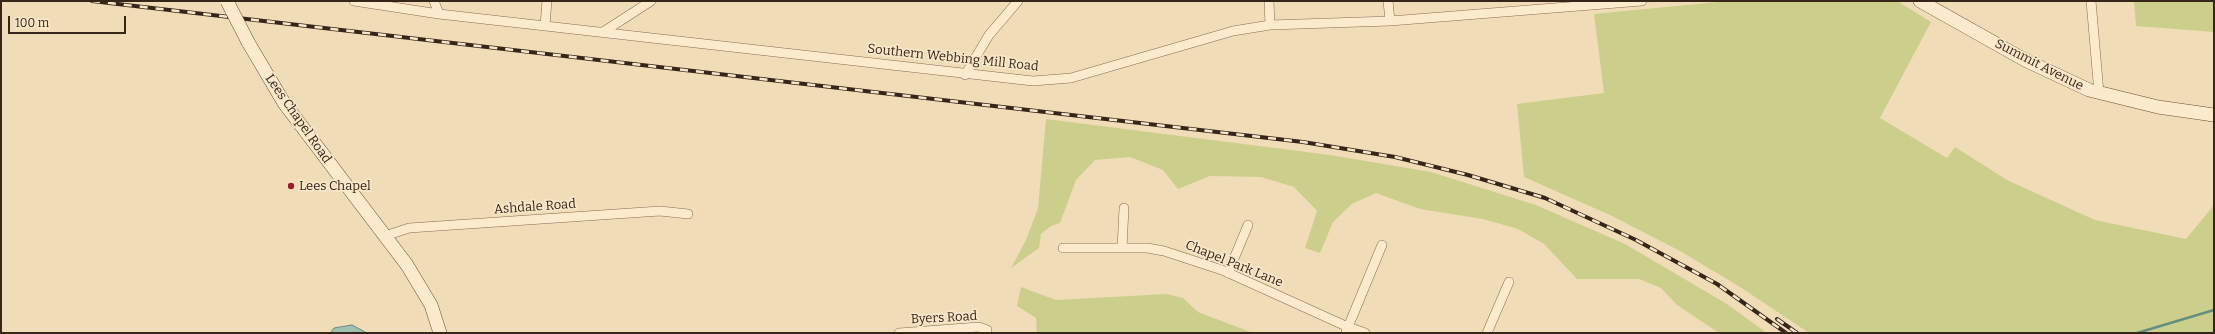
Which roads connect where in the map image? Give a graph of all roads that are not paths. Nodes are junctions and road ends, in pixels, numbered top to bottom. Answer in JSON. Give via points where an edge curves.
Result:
{"nodes":[{"id":1,"x":227,"y":1,"type":"edge"},
{"id":2,"x":354,"y":1,"type":"edge"},
{"id":3,"x":434,"y":1,"type":"edge"},
{"id":4,"x":547,"y":1,"type":"edge"},
{"id":5,"x":651,"y":1,"type":"edge"},
{"id":6,"x":1018,"y":1,"type":"edge"},
{"id":7,"x":1268,"y":1,"type":"edge"},
{"id":8,"x":1388,"y":1,"type":"edge"},
{"id":9,"x":1642,"y":1,"type":"edge"},
{"id":10,"x":1920,"y":1,"type":"edge"},
{"id":11,"x":2091,"y":1,"type":"edge"},
{"id":12,"x":1573,"y":4,"type":"edge"},
{"id":13,"x":439,"y":14,"type":"junction"},
{"id":14,"x":1390,"y":21,"type":"junction"},
{"id":15,"x":545,"y":25,"type":"junction"},
{"id":16,"x":1270,"y":25,"type":"junction"},
{"id":17,"x":603,"y":32,"type":"junction"},
{"id":18,"x":965,"y":75,"type":"junction"},
{"id":19,"x":2099,"y":92,"type":"junction"},
{"id":20,"x":2214,"y":115,"type":"edge"},
{"id":21,"x":1124,"y":208,"type":"dead end"},
{"id":22,"x":688,"y":214,"type":"dead end"},
{"id":23,"x":1248,"y":225,"type":"dead end"},
{"id":24,"x":385,"y":236,"type":"junction"},
{"id":25,"x":1382,"y":245,"type":"dead end"},
{"id":26,"x":1063,"y":248,"type":"dead end"},
{"id":27,"x":1122,"y":248,"type":"junction"},
{"id":28,"x":1228,"y":273,"type":"junction"},
{"id":29,"x":1509,"y":282,"type":"dead end"},
{"id":30,"x":1346,"y":330,"type":"edge"},
{"id":31,"x":440,"y":333,"type":"edge"},
{"id":32,"x":899,"y":333,"type":"edge"},
{"id":33,"x":987,"y":333,"type":"edge"},
{"id":34,"x":1364,"y":333,"type":"edge"},
{"id":35,"x":1487,"y":333,"type":"edge"}],
"edges":[{"from":1,"to":24,"type":"main road","name":"Lees Chapel Road","bridge":true,"via":[[284,103]]},
{"from":2,"to":13,"type":"street","name":"Southern Webbing Mill Road"},
{"from":3,"to":13,"type":"street"},
{"from":4,"to":15,"type":"street"},
{"from":5,"to":17,"type":"street"},
{"from":6,"to":18,"type":"street","via":[[989,35]]},
{"from":7,"to":16,"type":"street"},
{"from":8,"to":14,"type":"street"},
{"from":9,"to":12,"type":"street","name":"Southern Webbing Mill Road"},
{"from":10,"to":19,"type":"main road","name":"Summit Avenue","via":[[2060,78]]},
{"from":11,"to":19,"type":"street"},
{"from":12,"to":14,"type":"street","name":"Southern Webbing Mill Road"},
{"from":13,"to":15,"type":"street","name":"Southern Webbing Mill Road"},
{"from":14,"to":16,"type":"street","name":"Southern Webbing Mill Road"},
{"from":15,"to":17,"type":"street","name":"Southern Webbing Mill Road"},
{"from":16,"to":18,"type":"street","name":"Southern Webbing Mill Road","via":[[1233,32],[1071,78],[1033,82]]},
{"from":17,"to":18,"type":"street","name":"Southern Webbing Mill Road"},
{"from":19,"to":20,"type":"main road","name":"Summit Avenue","via":[[2158,107]]},
{"from":21,"to":27,"type":"street"},
{"from":22,"to":24,"type":"street","name":"Ashdale Road","via":[[660,211],[409,228]]},
{"from":23,"to":28,"type":"street"},
{"from":24,"to":31,"type":"main road","name":"Lees Chapel Road","via":[[407,265],[431,305]]},
{"from":25,"to":30,"type":"street"},
{"from":26,"to":27,"type":"street","name":"Chapel Park Lane"},
{"from":27,"to":28,"type":"street","name":"Chapel Park Lane","via":[[1164,251]]},
{"from":28,"to":30,"type":"street","name":"Chapel Park Lane"},
{"from":29,"to":35,"type":"street"},
{"from":30,"to":34,"type":"street","name":"Chapel Park Lane"},
{"from":32,"to":33,"type":"street","name":"Byers Road","via":[[979,327],[987,330]]}]}
